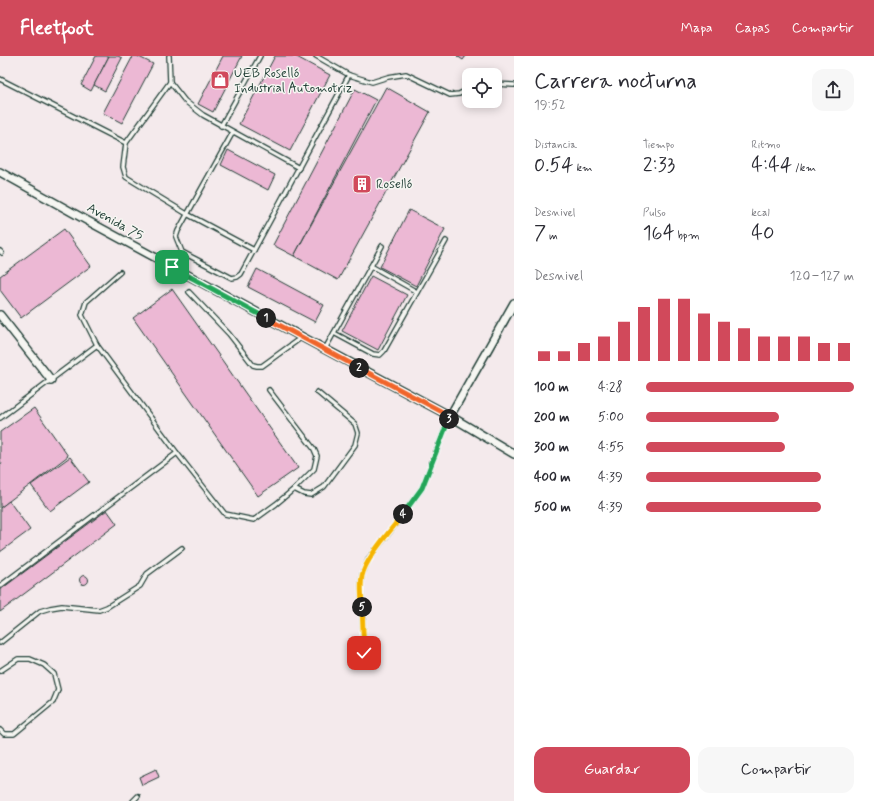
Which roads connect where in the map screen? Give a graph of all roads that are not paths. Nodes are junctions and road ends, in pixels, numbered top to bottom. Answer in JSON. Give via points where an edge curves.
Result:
{"nodes":[{"id":1,"x":169,"y":56,"type":"edge"},
{"id":2,"x":260,"y":56,"type":"edge"},
{"id":3,"x":316,"y":56,"type":"edge"},
{"id":4,"x":349,"y":75,"type":"junction"},
{"id":5,"x":0,"y":79,"type":"edge"},
{"id":6,"x":170,"y":82,"type":"junction"},
{"id":7,"x":502,"y":84,"type":"edge"},
{"id":8,"x":514,"y":85,"type":"edge"},
{"id":9,"x":462,"y":92,"type":"edge"},
{"id":10,"x":221,"y":126,"type":"junction"},
{"id":11,"x":232,"y":132,"type":"junction"},
{"id":12,"x":126,"y":143,"type":"junction"},
{"id":13,"x":299,"y":168,"type":"junction"},
{"id":14,"x":0,"y":172,"type":"edge"},
{"id":15,"x":187,"y":214,"type":"junction"},
{"id":16,"x":446,"y":241,"type":"dead end"},
{"id":17,"x":382,"y":246,"type":"dead end"},
{"id":18,"x":254,"y":250,"type":"junction"},
{"id":19,"x":371,"y":266,"type":"junction"},
{"id":20,"x":120,"y":272,"type":"dead end"},
{"id":21,"x":189,"y":292,"type":"dead end"},
{"id":22,"x":417,"y":292,"type":"junction"},
{"id":23,"x":514,"y":303,"type":"edge"},
{"id":24,"x":0,"y":315,"type":"edge"},
{"id":25,"x":334,"y":333,"type":"junction"},
{"id":26,"x":302,"y":337,"type":"junction"},
{"id":27,"x":97,"y":345,"type":"junction"},
{"id":28,"x":325,"y":350,"type":"junction"},
{"id":29,"x":50,"y":380,"type":"junction"},
{"id":30,"x":269,"y":390,"type":"dead end"},
{"id":31,"x":317,"y":392,"type":"dead end"},
{"id":32,"x":450,"y":416,"type":"junction"},
{"id":33,"x":0,"y":418,"type":"edge"},
{"id":34,"x":177,"y":453,"type":"junction"},
{"id":35,"x":514,"y":454,"type":"edge"},
{"id":36,"x":294,"y":489,"type":"junction"},
{"id":37,"x":182,"y":548,"type":"dead end"},
{"id":38,"x":0,"y":586,"type":"edge"},
{"id":39,"x":0,"y":644,"type":"edge"},
{"id":40,"x":364,"y":653,"type":"dead end"},
{"id":41,"x":0,"y":671,"type":"edge"},
{"id":42,"x":0,"y":730,"type":"edge"},
{"id":43,"x":138,"y":796,"type":"dead end"},
{"id":44,"x":133,"y":801,"type":"edge"}],
"edges":[{"from":1,"to":6,"type":"lane"},
{"from":2,"to":10,"type":"lane"},
{"from":3,"to":4,"type":"lane"},
{"from":4,"to":9,"type":"lane","via":[[372,82],[406,74],[450,95]]},
{"from":4,"to":13,"type":"lane"},
{"from":5,"to":12,"type":"lane"},
{"from":6,"to":10,"type":"lane","via":[[185,101]]},
{"from":6,"to":12,"type":"lane"},
{"from":7,"to":8,"type":"lane"},
{"from":10,"to":11,"type":"lane"},
{"from":11,"to":13,"type":"lane"},
{"from":11,"to":15,"type":"lane"},
{"from":12,"to":15,"type":"lane","via":[[122,167],[126,177]]},
{"from":13,"to":18,"type":"lane"},
{"from":14,"to":26,"type":"street","name":"Avenida 75"},
{"from":15,"to":18,"type":"lane"},
{"from":15,"to":18,"type":"lane","via":[[176,237],[182,252],[232,278],[241,274]]},
{"from":16,"to":22,"type":"lane"},
{"from":17,"to":19,"type":"lane"},
{"from":19,"to":22,"type":"lane"},
{"from":19,"to":25,"type":"lane"},
{"from":20,"to":27,"type":"lane","via":[[86,302],[82,315]]},
{"from":21,"to":26,"type":"lane","via":[[229,334],[253,365],[262,366]]},
{"from":22,"to":25,"type":"lane","via":[[380,355]]},
{"from":23,"to":32,"type":"street"},
{"from":24,"to":29,"type":"street"},
{"from":25,"to":28,"type":"lane"},
{"from":26,"to":28,"type":"street","name":"Avenida 75"},
{"from":27,"to":29,"type":"lane"},
{"from":27,"to":34,"type":"lane"},
{"from":28,"to":32,"type":"street","name":"Avenida 75"},
{"from":29,"to":33,"type":"lane"},
{"from":30,"to":36,"type":"lane","via":[[314,448],[317,456],[314,469]]},
{"from":31,"to":36,"type":"lane","via":[[355,424],[358,434],[355,445],[324,487],[312,495]]},
{"from":32,"to":35,"type":"street","name":"Avenida 75"},
{"from":32,"to":40,"type":"lane","via":[[422,488],[369,558],[362,574]]},
{"from":34,"to":36,"type":"lane","via":[[225,514],[254,520]]},
{"from":34,"to":38,"type":"lane"},
{"from":37,"to":39,"type":"lane","via":[[147,574],[140,586],[107,607],[99,610],[62,606],[40,611]]},
{"from":41,"to":42,"type":"lane","via":[[18,659],[30,659],[44,665],[54,674],[58,690],[54,702],[14,734],[4,734]]},
{"from":43,"to":44,"type":"lane"}]}
